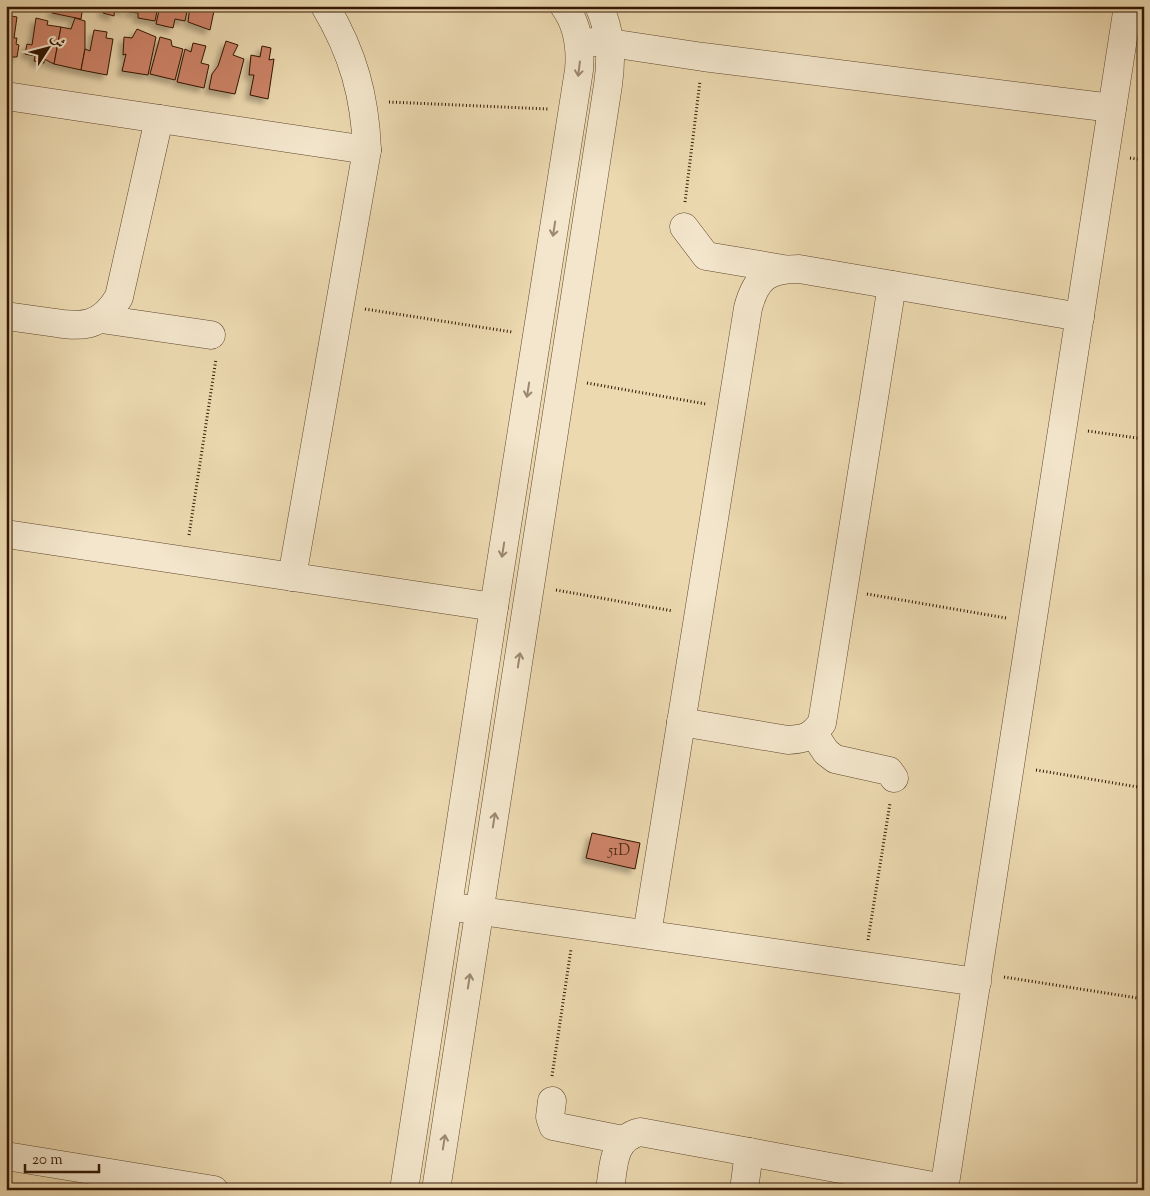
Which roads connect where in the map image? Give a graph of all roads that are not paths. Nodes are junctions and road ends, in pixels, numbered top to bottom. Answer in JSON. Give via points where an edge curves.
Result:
{"nodes":[{"id":1,"x":325,"y":6,"type":"edge"},
{"id":2,"x":564,"y":6,"type":"edge"},
{"id":3,"x":599,"y":6,"type":"edge"},
{"id":4,"x":1128,"y":6,"type":"edge"},
{"id":5,"x":580,"y":42,"type":"junction"},
{"id":6,"x":610,"y":43,"type":"junction"},
{"id":7,"x":6,"y":96,"type":"edge"},
{"id":8,"x":1112,"y":108,"type":"junction"},
{"id":9,"x":159,"y":119,"type":"junction"},
{"id":10,"x":367,"y":150,"type":"junction"},
{"id":11,"x":684,"y":227,"type":"road end"},
{"id":12,"x":782,"y":269,"type":"junction"},
{"id":13,"x":892,"y":285,"type":"junction"},
{"id":14,"x":6,"y":316,"type":"edge"},
{"id":15,"x":1080,"y":317,"type":"junction"},
{"id":16,"x":101,"y":319,"type":"junction"},
{"id":17,"x":210,"y":335,"type":"road end"},
{"id":18,"x":6,"y":534,"type":"edge"},
{"id":19,"x":292,"y":576,"type":"junction"},
{"id":20,"x":494,"y":607,"type":"junction"},
{"id":21,"x":681,"y":722,"type":"junction"},
{"id":22,"x":814,"y":734,"type":"junction"},
{"id":23,"x":894,"y":778,"type":"road end"},
{"id":24,"x":448,"y":906,"type":"junction"},
{"id":25,"x":480,"y":910,"type":"junction"},
{"id":26,"x":647,"y":934,"type":"junction"},
{"id":27,"x":977,"y":977,"type":"junction"},
{"id":28,"x":551,"y":1092,"type":"road end"},
{"id":29,"x":623,"y":1140,"type":"junction"},
{"id":30,"x":749,"y":1152,"type":"junction"},
{"id":31,"x":6,"y":1156,"type":"edge"},
{"id":32,"x":204,"y":1189,"type":"edge"},
{"id":33,"x":944,"y":1189,"type":"edge"},
{"id":34,"x":404,"y":1190,"type":"edge"},
{"id":35,"x":436,"y":1190,"type":"edge"},
{"id":36,"x":610,"y":1190,"type":"edge"},
{"id":37,"x":744,"y":1190,"type":"edge"}],
"edges":[{"from":1,"to":10,"type":"street","via":[[352,60],[363,101]]},
{"from":2,"to":5,"type":"street"},
{"from":3,"to":6,"type":"street"},
{"from":4,"to":8,"type":"street"},
{"from":5,"to":6,"type":"street"},
{"from":5,"to":20,"type":"street","one_way":true,"via":[[573,110]]},
{"from":6,"to":8,"type":"street"},
{"from":25,"to":6,"type":"street","one_way":true,"via":[[608,85]]},
{"from":7,"to":9,"type":"street"},
{"from":8,"to":15,"type":"street"},
{"from":9,"to":10,"type":"street"},
{"from":9,"to":16,"type":"street","via":[[118,297],[112,309]]},
{"from":10,"to":19,"type":"street"},
{"from":11,"to":12,"type":"street","via":[[706,256]]},
{"from":12,"to":13,"type":"street"},
{"from":12,"to":21,"type":"street","via":[[765,276],[753,290],[748,308]]},
{"from":13,"to":15,"type":"street"},
{"from":13,"to":22,"type":"street","via":[[826,710]]},
{"from":14,"to":16,"type":"street","via":[[74,326],[88,325]]},
{"from":15,"to":27,"type":"street"},
{"from":16,"to":17,"type":"street"},
{"from":18,"to":19,"type":"street"},
{"from":19,"to":20,"type":"street"},
{"from":20,"to":24,"type":"street"},
{"from":21,"to":22,"type":"street","via":[[788,740]]},
{"from":21,"to":26,"type":"street"},
{"from":22,"to":23,"type":"street","via":[[819,744],[835,759],[889,771]]},
{"from":24,"to":25,"type":"street"},
{"from":24,"to":34,"type":"street"},
{"from":25,"to":26,"type":"street"},
{"from":35,"to":25,"type":"street","one_way":true},
{"from":26,"to":27,"type":"street","via":[[864,966]]},
{"from":27,"to":33,"type":"street"},
{"from":28,"to":29,"type":"street","via":[[553,1126]]},
{"from":29,"to":30,"type":"street","via":[[640,1132]]},
{"from":29,"to":36,"type":"street","via":[[614,1159]]},
{"from":30,"to":33,"type":"street"},
{"from":30,"to":37,"type":"street"},
{"from":31,"to":32,"type":"street"}]}
